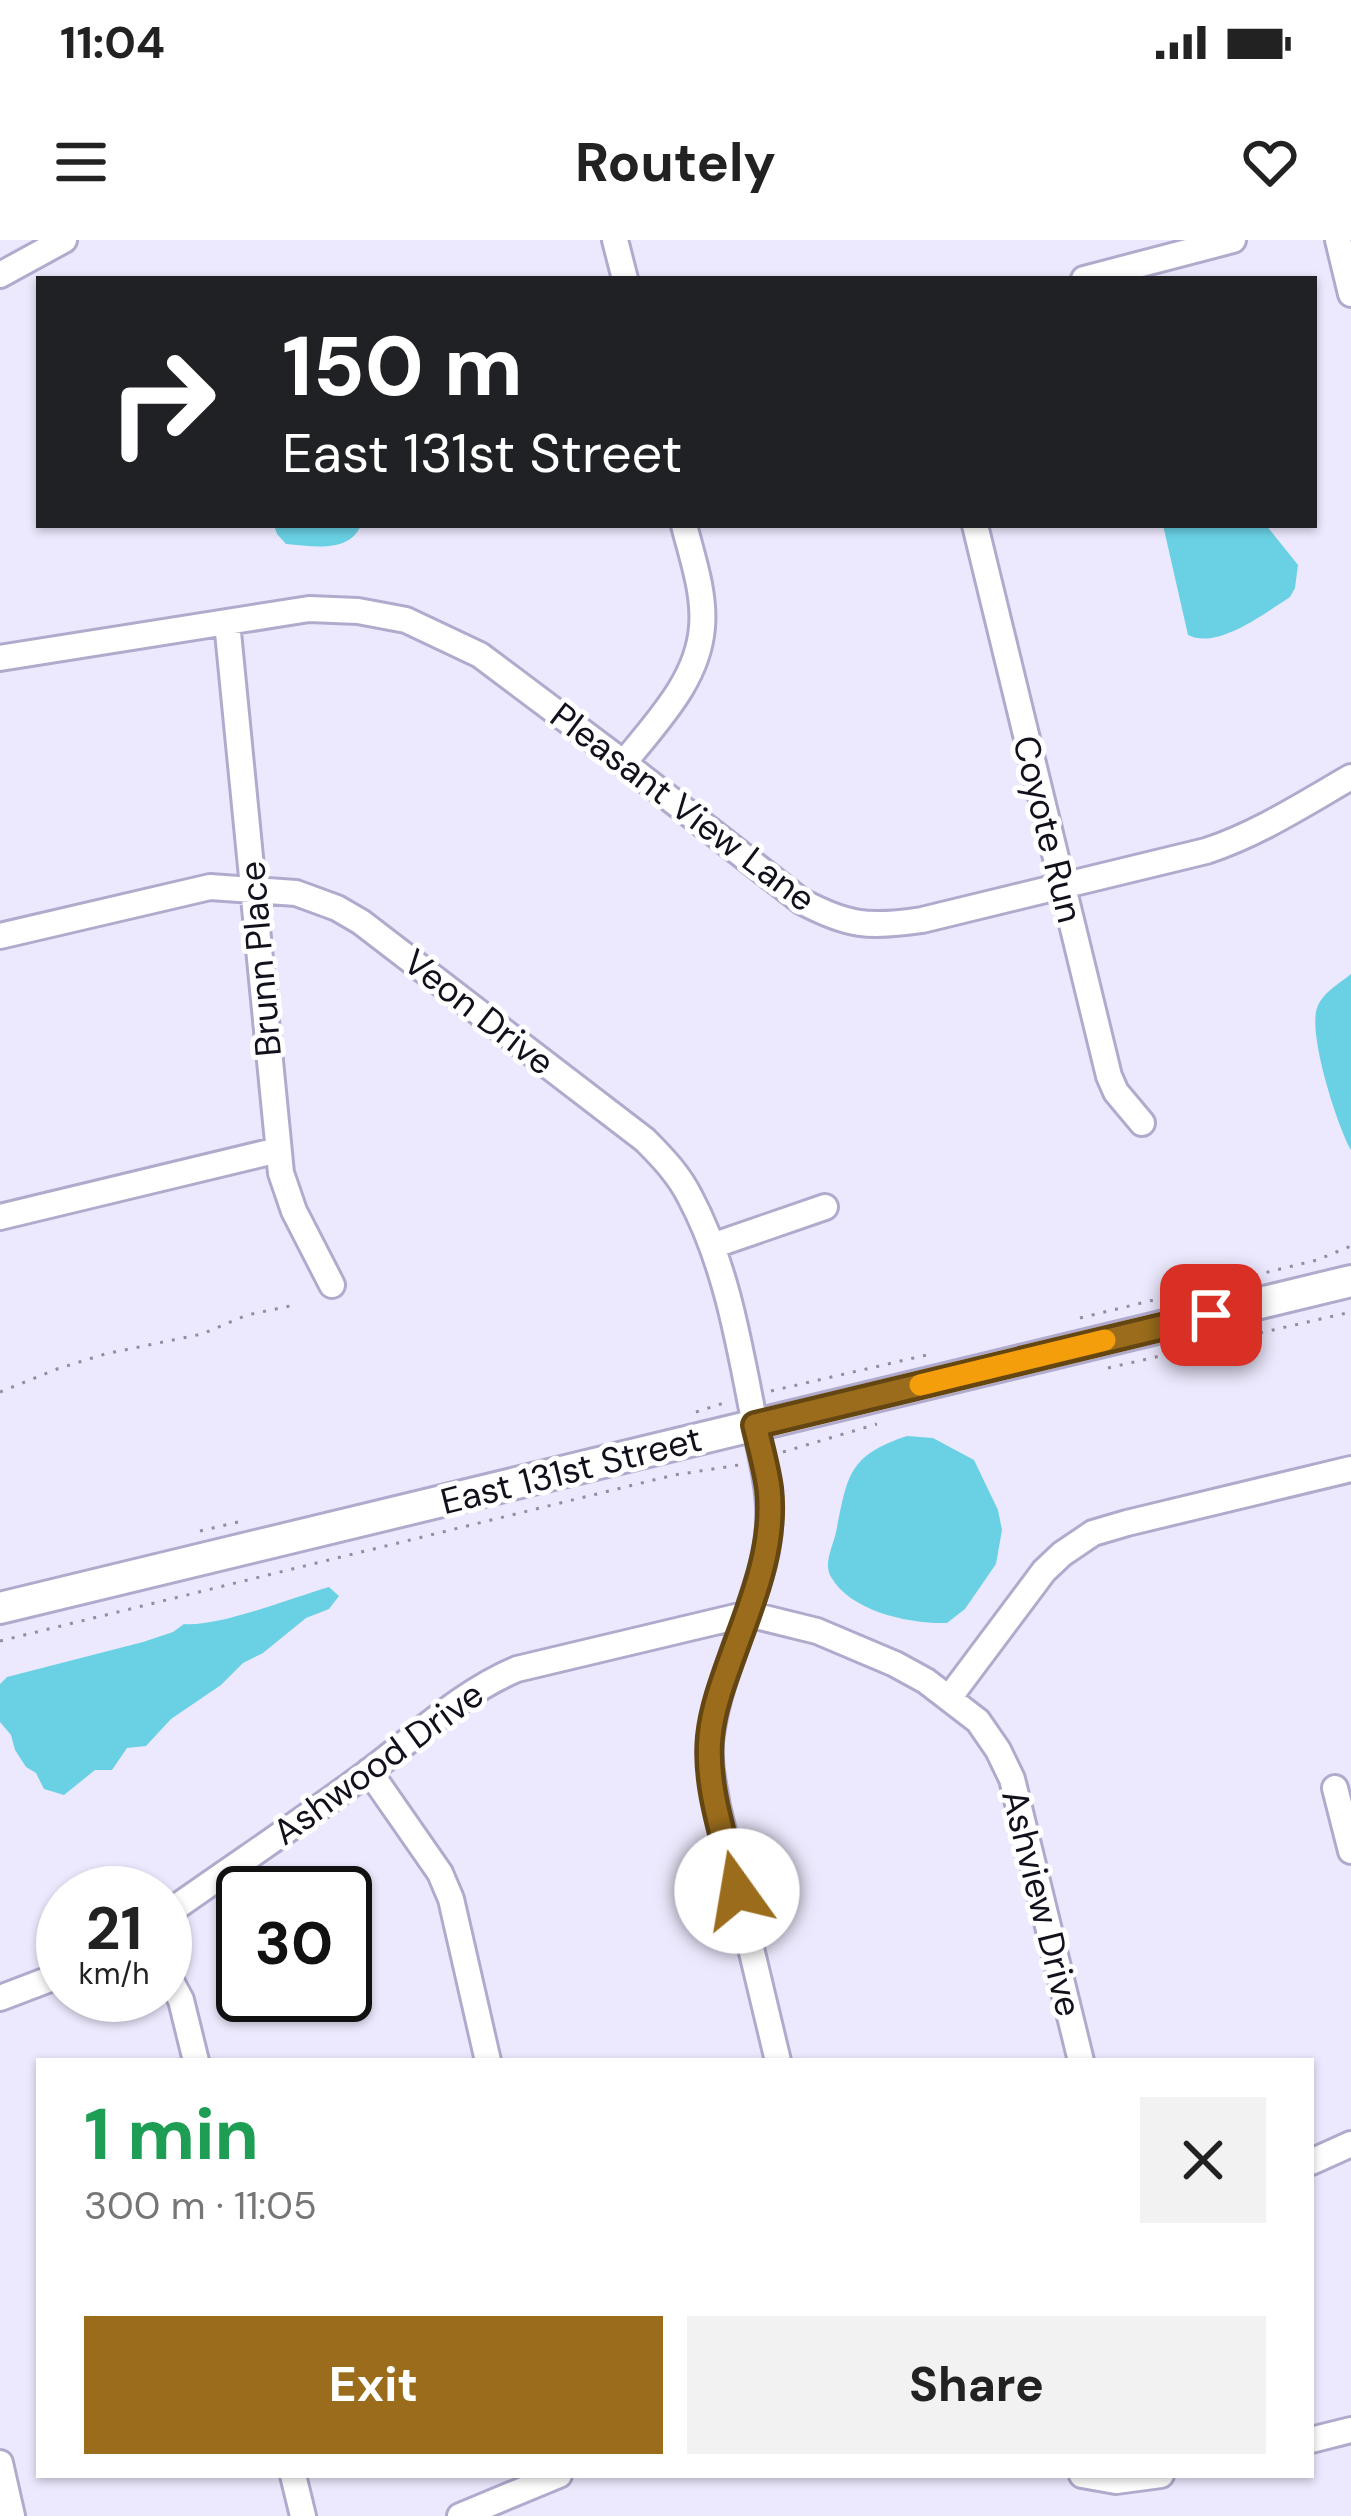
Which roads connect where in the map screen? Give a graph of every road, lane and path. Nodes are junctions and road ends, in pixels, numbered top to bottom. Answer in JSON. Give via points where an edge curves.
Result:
{"nodes":[{"id":1,"x":64,"y":240,"type":"edge"},
{"id":2,"x":615,"y":240,"type":"edge"},
{"id":3,"x":1233,"y":240,"type":"edge"},
{"id":4,"x":1338,"y":240,"type":"edge"},
{"id":5,"x":0,"y":275,"type":"edge"},
{"id":6,"x":624,"y":276,"type":"edge"},
{"id":7,"x":1095,"y":276,"type":"edge"},
{"id":8,"x":1351,"y":295,"type":"edge"},
{"id":9,"x":685,"y":528,"type":"edge"},
{"id":10,"x":975,"y":528,"type":"edge"},
{"id":11,"x":226,"y":622,"type":"junction"},
{"id":12,"x":0,"y":658,"type":"edge"},
{"id":13,"x":624,"y":763,"type":"junction"},
{"id":14,"x":1351,"y":777,"type":"edge"},
{"id":15,"x":1061,"y":885,"type":"junction"},
{"id":16,"x":254,"y":888,"type":"junction"},
{"id":17,"x":0,"y":936,"type":"edge"},
{"id":18,"x":1142,"y":1123,"type":"dead end"},
{"id":19,"x":278,"y":1150,"type":"junction"},
{"id":20,"x":825,"y":1207,"type":"dead end"},
{"id":21,"x":0,"y":1217,"type":"edge"},
{"id":22,"x":712,"y":1246,"type":"junction"},
{"id":23,"x":1351,"y":1281,"type":"edge"},
{"id":24,"x":332,"y":1286,"type":"dead end"},
{"id":25,"x":290,"y":1306,"type":"dead end"},
{"id":26,"x":1351,"y":1312,"type":"edge"},
{"id":27,"x":1102,"y":1369,"type":"dead end"},
{"id":28,"x":0,"y":1392,"type":"edge"},
{"id":29,"x":893,"y":1418,"type":"dead end"},
{"id":30,"x":755,"y":1425,"type":"junction"},
{"id":31,"x":763,"y":1457,"type":"junction"},
{"id":32,"x":1351,"y":1469,"type":"edge"},
{"id":33,"x":0,"y":1607,"type":"edge"},
{"id":34,"x":748,"y":1614,"type":"junction"},
{"id":35,"x":0,"y":1641,"type":"edge"},
{"id":36,"x":949,"y":1698,"type":"junction"},
{"id":37,"x":369,"y":1771,"type":"junction"},
{"id":38,"x":1335,"y":1787,"type":"dead end"},
{"id":39,"x":1351,"y":1851,"type":"edge"},
{"id":40,"x":192,"y":1896,"type":"edge"},
{"id":41,"x":36,"y":1985,"type":"edge"},
{"id":42,"x":0,"y":1998,"type":"edge"},
{"id":43,"x":186,"y":2022,"type":"edge"},
{"id":44,"x":195,"y":2058,"type":"edge"},
{"id":45,"x":487,"y":2058,"type":"edge"},
{"id":46,"x":777,"y":2058,"type":"edge"},
{"id":47,"x":1081,"y":2058,"type":"edge"},
{"id":48,"x":1351,"y":2144,"type":"edge"},
{"id":49,"x":1314,"y":2161,"type":"edge"},
{"id":50,"x":1351,"y":2431,"type":"edge"},
{"id":51,"x":1314,"y":2439,"type":"edge"},
{"id":52,"x":0,"y":2463,"type":"edge"},
{"id":53,"x":294,"y":2478,"type":"edge"},
{"id":54,"x":552,"y":2478,"type":"edge"},
{"id":55,"x":1099,"y":2478,"type":"edge"},
{"id":56,"x":1150,"y":2478,"type":"edge"},
{"id":57,"x":12,"y":2516,"type":"edge"},
{"id":58,"x":303,"y":2516,"type":"edge"},
{"id":59,"x":460,"y":2516,"type":"edge"}],
"edges":[{"from":1,"to":5,"type":"street"},
{"from":2,"to":6,"type":"street"},
{"from":3,"to":7,"type":"street"},
{"from":4,"to":8,"type":"street"},
{"from":9,"to":13,"type":"street","via":[[702,607],[697,656]]},
{"from":10,"to":15,"type":"street","name":"Coyote Run"},
{"from":11,"to":12,"type":"street","name":"Pleasant View Lane"},
{"from":11,"to":13,"type":"street","name":"Pleasant View Lane","via":[[309,609],[406,620],[480,655]]},
{"from":11,"to":16,"type":"street","name":"Brunn Place"},
{"from":13,"to":15,"type":"street","name":"Pleasant View Lane","via":[[801,901],[856,925],[922,920]]},
{"from":14,"to":15,"type":"street","name":"Pleasant View Lane","via":[[1232,843]]},
{"from":15,"to":18,"type":"street","name":"Coyote Run","via":[[1109,1076]]},
{"from":16,"to":17,"type":"street","name":"Veon Drive","via":[[197,889]]},
{"from":16,"to":19,"type":"street","name":"Brunn Place"},
{"from":16,"to":22,"type":"street","name":"Veon Drive","via":[[296,893],[361,922],[645,1140],[682,1181]]},
{"from":19,"to":21,"type":"street"},
{"from":19,"to":24,"type":"street","name":"Brunn Place","via":[[294,1211]]},
{"from":20,"to":22,"type":"street"},
{"from":22,"to":30,"type":"street","name":"Veon Drive"},
{"from":23,"to":30,"type":"street","name":"East 131st Street"},
{"from":25,"to":28,"type":"path","via":[[105,1354]]},
{"from":26,"to":27,"type":"path"},
{"from":29,"to":31,"type":"path"},
{"from":30,"to":31,"type":"street","name":"Veon Drive"},
{"from":30,"to":33,"type":"street","name":"East 131st Street"},
{"from":31,"to":34,"type":"street","name":"Veon Drive","via":[[770,1518]]},
{"from":31,"to":35,"type":"path"},
{"from":32,"to":36,"type":"street","via":[[1093,1533],[1044,1571]]},
{"from":34,"to":36,"type":"street","name":"Ashview Drive","via":[[817,1631]]},
{"from":34,"to":37,"type":"street","name":"Ashwood Drive","via":[[517,1669],[466,1696]]},
{"from":34,"to":46,"type":"street","name":"Veon Drive","via":[[710,1736],[711,1771]]},
{"from":36,"to":47,"type":"street","name":"Ashview Drive","via":[[978,1721],[1012,1779]]},
{"from":37,"to":40,"type":"street","name":"Ashwood Drive"},
{"from":37,"to":45,"type":"street","via":[[427,1850],[451,1899]]},
{"from":38,"to":39,"type":"street"},
{"from":41,"to":42,"type":"street"},
{"from":43,"to":44,"type":"street"},
{"from":48,"to":49,"type":"street"},
{"from":50,"to":51,"type":"street"},
{"from":52,"to":57,"type":"street"},
{"from":53,"to":58,"type":"street"},
{"from":54,"to":59,"type":"street"},
{"from":55,"to":56,"type":"street"}]}
